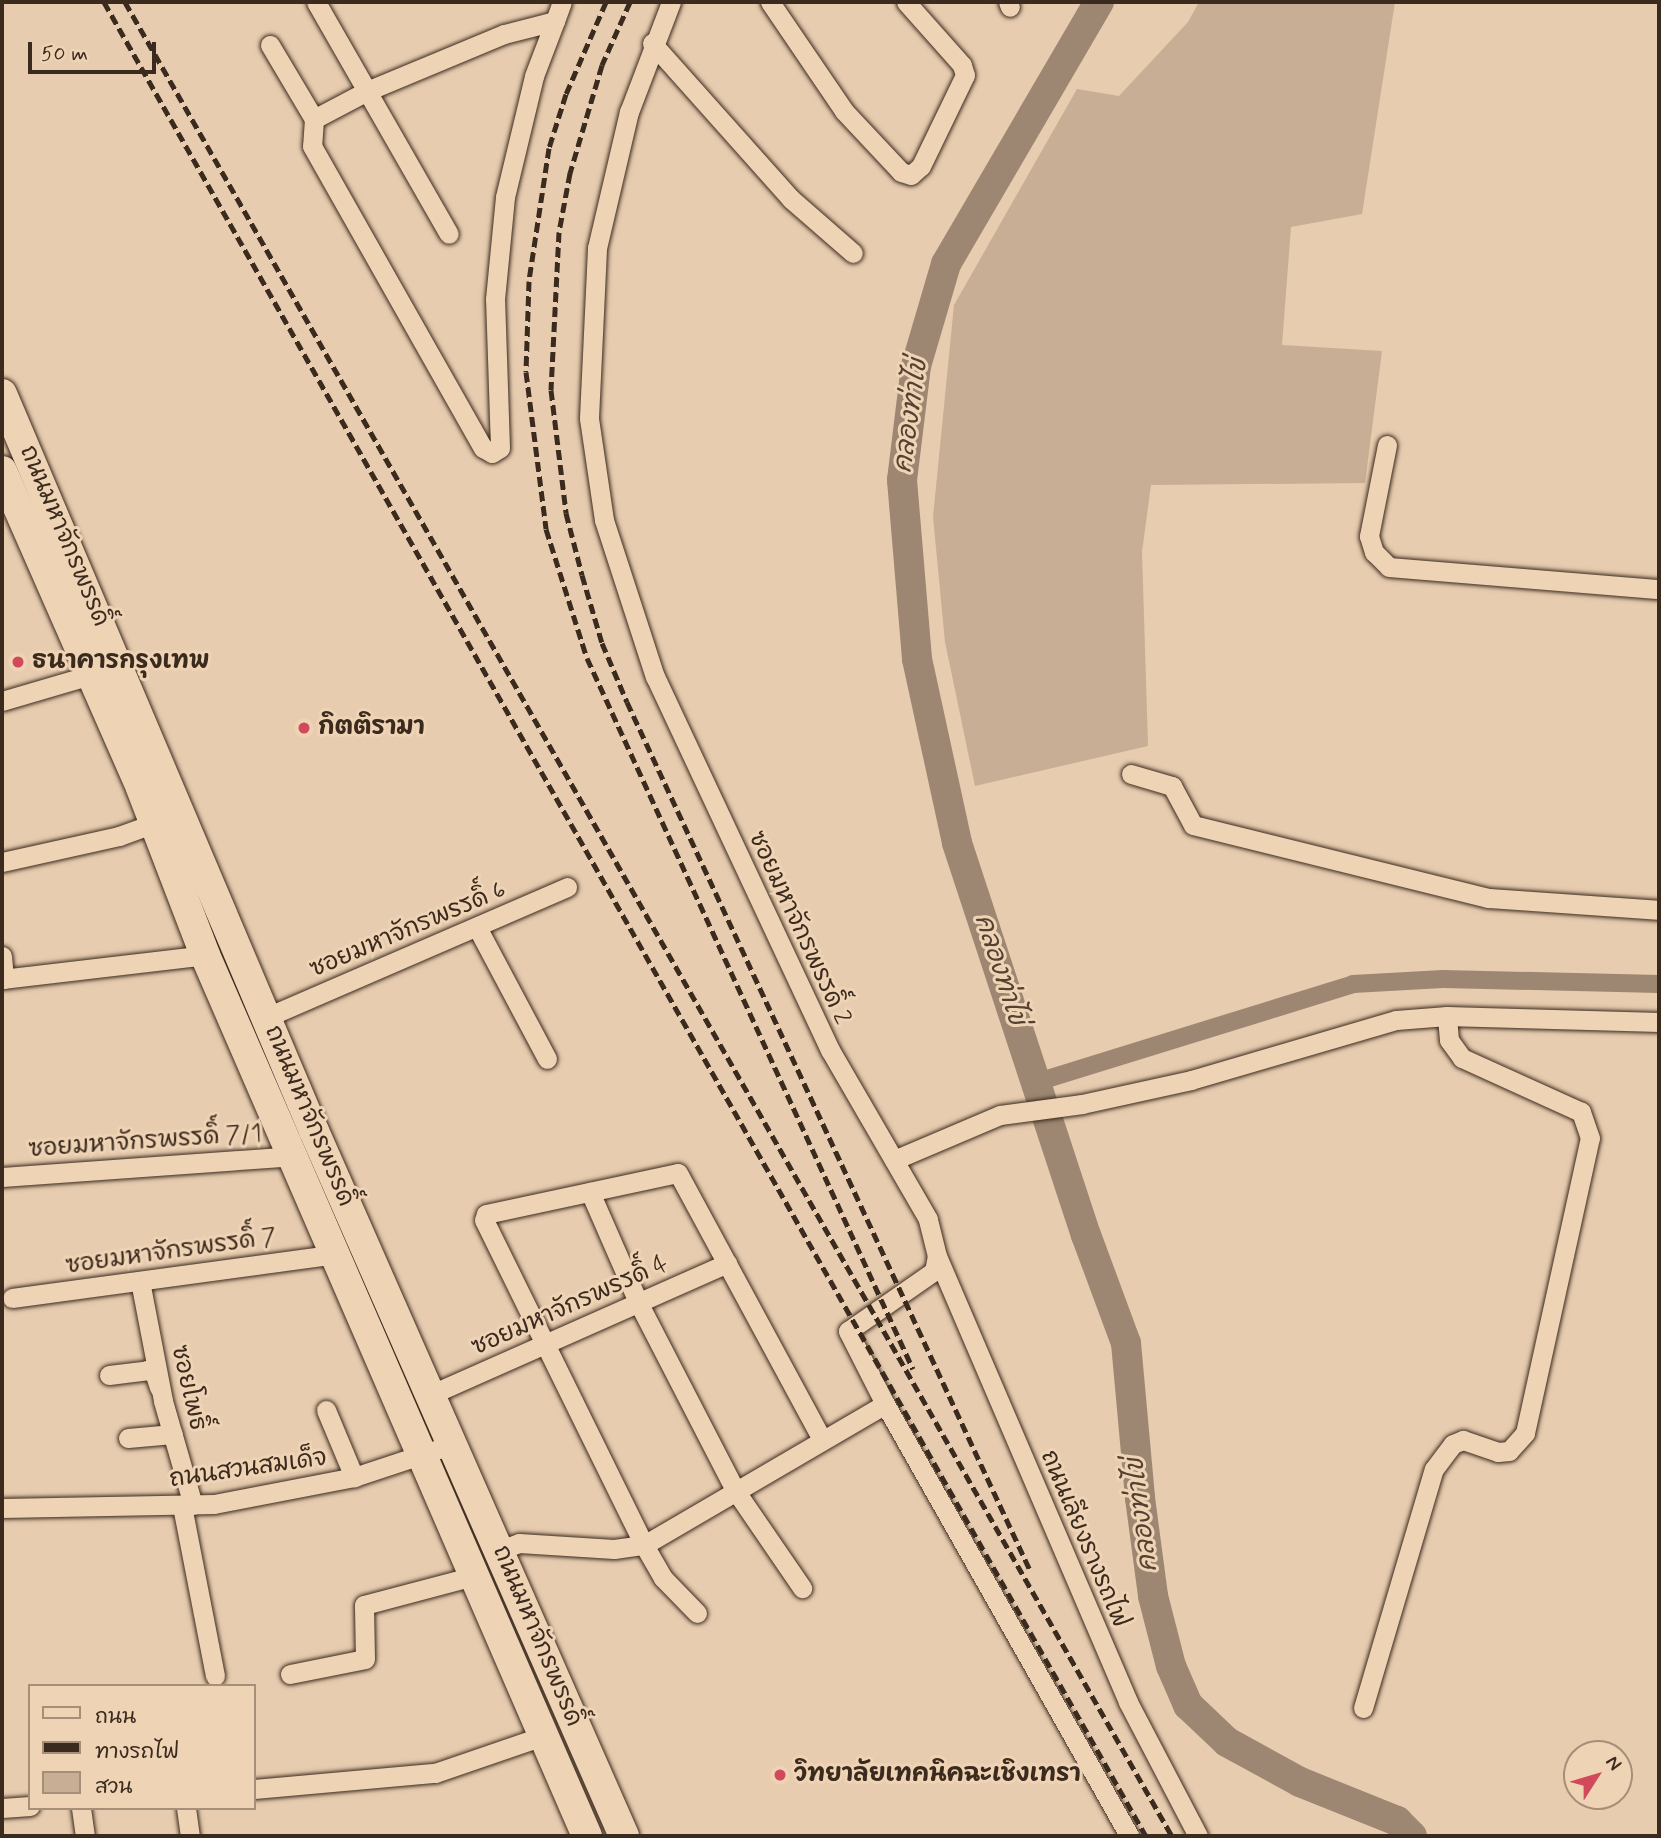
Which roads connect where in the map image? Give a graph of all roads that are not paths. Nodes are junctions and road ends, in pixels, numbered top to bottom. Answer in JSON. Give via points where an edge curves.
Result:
{"nodes":[{"id":1,"x":316,"y":2,"type":"edge"},
{"id":2,"x":562,"y":2,"type":"edge"},
{"id":3,"x":671,"y":2,"type":"edge"},
{"id":4,"x":770,"y":2,"type":"edge"},
{"id":5,"x":906,"y":2,"type":"edge"},
{"id":6,"x":555,"y":21,"type":"junction"},
{"id":7,"x":652,"y":43,"type":"junction"},
{"id":8,"x":270,"y":45,"type":"dead end"},
{"id":9,"x":367,"y":91,"type":"junction"},
{"id":10,"x":314,"y":119,"type":"junction"},
{"id":11,"x":449,"y":234,"type":"dead end"},
{"id":12,"x":853,"y":253,"type":"dead end"},
{"id":13,"x":2,"y":394,"type":"edge"},
{"id":14,"x":1387,"y":445,"type":"dead end"},
{"id":15,"x":4,"y":479,"type":"edge"},
{"id":16,"x":44,"y":484,"type":"junction"},
{"id":17,"x":1659,"y":589,"type":"edge"},
{"id":18,"x":91,"y":675,"type":"junction"},
{"id":19,"x":2,"y":701,"type":"edge"},
{"id":20,"x":1131,"y":774,"type":"dead end"},
{"id":21,"x":154,"y":823,"type":"junction"},
{"id":22,"x":2,"y":862,"type":"edge"},
{"id":23,"x":567,"y":887,"type":"dead end"},
{"id":24,"x":1659,"y":910,"type":"edge"},
{"id":25,"x":478,"y":929,"type":"junction"},
{"id":26,"x":205,"y":955,"type":"junction"},
{"id":27,"x":2,"y":956,"type":"edge"},
{"id":28,"x":3,"y":979,"type":"edge"},
{"id":29,"x":1447,"y":1016,"type":"junction"},
{"id":30,"x":267,"y":1017,"type":"junction"},
{"id":31,"x":1659,"y":1022,"type":"edge"},
{"id":32,"x":547,"y":1059,"type":"dead end"},
{"id":33,"x":292,"y":1156,"type":"junction"},
{"id":34,"x":894,"y":1160,"type":"junction"},
{"id":35,"x":2,"y":1177,"type":"edge"},
{"id":36,"x":590,"y":1192,"type":"junction"},
{"id":37,"x":336,"y":1254,"type":"junction"},
{"id":38,"x":937,"y":1256,"type":"junction"},
{"id":39,"x":727,"y":1263,"type":"junction"},
{"id":40,"x":140,"y":1281,"type":"junction"},
{"id":41,"x":12,"y":1298,"type":"dead end"},
{"id":42,"x":638,"y":1302,"type":"junction"},
{"id":43,"x":544,"y":1343,"type":"junction"},
{"id":44,"x":109,"y":1375,"type":"dead end"},
{"id":45,"x":432,"y":1394,"type":"junction"},
{"id":46,"x":163,"y":1401,"type":"junction"},
{"id":47,"x":885,"y":1404,"type":"junction"},
{"id":48,"x":326,"y":1410,"type":"dead end"},
{"id":49,"x":173,"y":1434,"type":"junction"},
{"id":50,"x":128,"y":1438,"type":"dead end"},
{"id":51,"x":822,"y":1439,"type":"junction"},
{"id":52,"x":454,"y":1444,"type":"junction"},
{"id":53,"x":424,"y":1457,"type":"junction"},
{"id":54,"x":354,"y":1477,"type":"junction"},
{"id":55,"x":735,"y":1490,"type":"junction"},
{"id":56,"x":188,"y":1505,"type":"junction"},
{"id":57,"x":2,"y":1508,"type":"edge"},
{"id":58,"x":643,"y":1545,"type":"junction"},
{"id":59,"x":500,"y":1550,"type":"junction"},
{"id":60,"x":474,"y":1576,"type":"junction"},
{"id":61,"x":802,"y":1588,"type":"dead end"},
{"id":62,"x":697,"y":1613,"type":"dead end"},
{"id":63,"x":290,"y":1674,"type":"dead end"},
{"id":64,"x":215,"y":1676,"type":"dead end"},
{"id":65,"x":1363,"y":1707,"type":"dead end"},
{"id":66,"x":543,"y":1736,"type":"junction"},
{"id":67,"x":256,"y":1789,"type":"edge"},
{"id":68,"x":28,"y":1806,"type":"edge"},
{"id":69,"x":2,"y":1808,"type":"edge"},
{"id":70,"x":81,"y":1810,"type":"edge"},
{"id":71,"x":186,"y":1810,"type":"edge"},
{"id":72,"x":85,"y":1836,"type":"edge"},
{"id":73,"x":190,"y":1836,"type":"edge"},
{"id":74,"x":587,"y":1836,"type":"edge"},
{"id":75,"x":624,"y":1836,"type":"edge"},
{"id":76,"x":1129,"y":1836,"type":"edge"},
{"id":77,"x":1198,"y":1836,"type":"edge"}],
"edges":[{"from":1,"to":9,"type":"street"},
{"from":2,"to":6,"type":"street"},
{"from":3,"to":7,"type":"street","name":"ซอยมหาจักรพรรดิ์ 2"},
{"from":4,"to":5,"type":"street","via":[[844,111],[901,172],[911,175],[921,166],[965,75],[962,65]]},
{"from":6,"to":9,"type":"street","via":[[504,34]]},
{"from":6,"to":10,"type":"street","via":[[523,113],[505,197],[495,299],[496,453],[483,448],[312,146]]},
{"from":7,"to":12,"type":"street","via":[[791,200]]},
{"from":7,"to":34,"type":"street","name":"ซอยมหาจักรพรรดิ์ 2","via":[[606,199],[591,301],[589,418],[604,520],[655,677],[807,1006]]},
{"from":8,"to":10,"type":"street"},
{"from":9,"to":10,"type":"street"},
{"from":9,"to":11,"type":"street"},
{"from":13,"to":16,"type":"main road","name":"ถนนมหาจักรพรรดิ์"},
{"from":14,"to":17,"type":"street","via":[[1369,536],[1374,552],[1389,567]]},
{"from":15,"to":16,"type":"street"},
{"from":15,"to":18,"type":"main road","name":"ถนนมหาจักรพรรดิ์"},
{"from":16,"to":30,"type":"main road","name":"ถนนมหาจักรพรรดิ์"},
{"from":18,"to":19,"type":"street"},
{"from":18,"to":21,"type":"main road","name":"ถนนมหาจักรพรรดิ์"},
{"from":20,"to":24,"type":"street","via":[[1172,786],[1193,825],[1488,898]]},
{"from":21,"to":22,"type":"street","via":[[119,836]]},
{"from":21,"to":26,"type":"main road","name":"ถนนมหาจักรพรรดิ์"},
{"from":23,"to":25,"type":"street","name":"ซอยมหาจักรพรรดิ์ 6"},
{"from":25,"to":30,"type":"street","name":"ซอยมหาจักรพรรดิ์ 6"},
{"from":25,"to":32,"type":"street"},
{"from":26,"to":28,"type":"street"},
{"from":26,"to":33,"type":"main road","name":"ถนนมหาจักรพรรดิ์"},
{"from":27,"to":28,"type":"street"},
{"from":29,"to":31,"type":"street"},
{"from":29,"to":34,"type":"street","via":[[1350,1031],[1124,1096],[1000,1115]]},
{"from":29,"to":65,"type":"street","via":[[1449,1040],[1462,1058],[1581,1112],[1590,1138],[1525,1433],[1509,1451],[1498,1452],[1463,1440],[1453,1444],[1434,1469]]},
{"from":30,"to":45,"type":"main road","name":"ถนนมหาจักรพรรดิ์"},
{"from":33,"to":35,"type":"street","name":"ซอยมหาจักรพรรดิ์ 7/1"},
{"from":33,"to":37,"type":"main road","name":"ถนนมหาจักรพรรดิ์"},
{"from":34,"to":38,"type":"street","name":"ซอยมหาจักรพรรดิ์ 2","via":[[928,1219]]},
{"from":36,"to":39,"type":"street","via":[[678,1173]]},
{"from":36,"to":42,"type":"street"},
{"from":36,"to":43,"type":"street","via":[[490,1210],[484,1216]]},
{"from":37,"to":40,"type":"street","name":"ซอยมหาจักรพรรดิ์ 7"},
{"from":37,"to":53,"type":"main road","name":"ถนนมหาจักรพรรดิ์"},
{"from":38,"to":47,"type":"street","via":[[933,1271],[848,1331]]},
{"from":38,"to":77,"type":"street","name":"ถนนเลียงรางรถไฟ","via":[[1128,1702]]},
{"from":39,"to":42,"type":"street","name":"ซอยมหาจักรพรรดิ์ 4"},
{"from":39,"to":51,"type":"street"},
{"from":40,"to":41,"type":"street","name":"ซอยมหาจักรพรรดิ์ 7"},
{"from":40,"to":46,"type":"street","name":"ซอยโพธิ์"},
{"from":42,"to":43,"type":"street","name":"ซอยมหาจักรพรรดิ์ 4"},
{"from":42,"to":55,"type":"street"},
{"from":43,"to":45,"type":"street","name":"ซอยมหาจักรพรรดิ์ 4"},
{"from":43,"to":58,"type":"street"},
{"from":44,"to":46,"type":"street","via":[[154,1372]]},
{"from":45,"to":52,"type":"main road","name":"ถนนมหาจักรพรรดิ์"},
{"from":46,"to":49,"type":"street","name":"ซอยโพธิ์"},
{"from":47,"to":51,"type":"street"},
{"from":47,"to":76,"type":"street"},
{"from":48,"to":54,"type":"street"},
{"from":49,"to":50,"type":"street"},
{"from":49,"to":56,"type":"street","name":"ซอยโพธิ์"},
{"from":51,"to":55,"type":"street"},
{"from":52,"to":53,"type":"street","name":"ถนนสวนสมเด็จ"},
{"from":52,"to":59,"type":"main road","name":"ถนนมหาจักรพรรดิ์"},
{"from":53,"to":54,"type":"street","name":"ถนนสวนสมเด็จ"},
{"from":53,"to":60,"type":"main road","name":"ถนนมหาจักรพรรดิ์"},
{"from":54,"to":56,"type":"street","name":"ถนนสวนสมเด็จ"},
{"from":55,"to":58,"type":"street"},
{"from":55,"to":61,"type":"street"},
{"from":56,"to":57,"type":"street","name":"ถนนสวนสมเด็จ"},
{"from":56,"to":64,"type":"street","name":"ซอยโพธิ์"},
{"from":58,"to":59,"type":"street","via":[[614,1549],[519,1543]]},
{"from":58,"to":62,"type":"street","via":[[671,1588]]},
{"from":59,"to":75,"type":"main road","name":"ถนนมหาจักรพรรดิ์"},
{"from":60,"to":63,"type":"street","via":[[363,1605],[365,1659]]},
{"from":60,"to":66,"type":"main road","name":"ถนนมหาจักรพรรดิ์"},
{"from":66,"to":67,"type":"street","via":[[435,1773]]},
{"from":66,"to":74,"type":"main road","name":"ถนนมหาจักรพรรดิ์"},
{"from":68,"to":69,"type":"street"},
{"from":70,"to":72,"type":"street"},
{"from":71,"to":73,"type":"street"}]}
